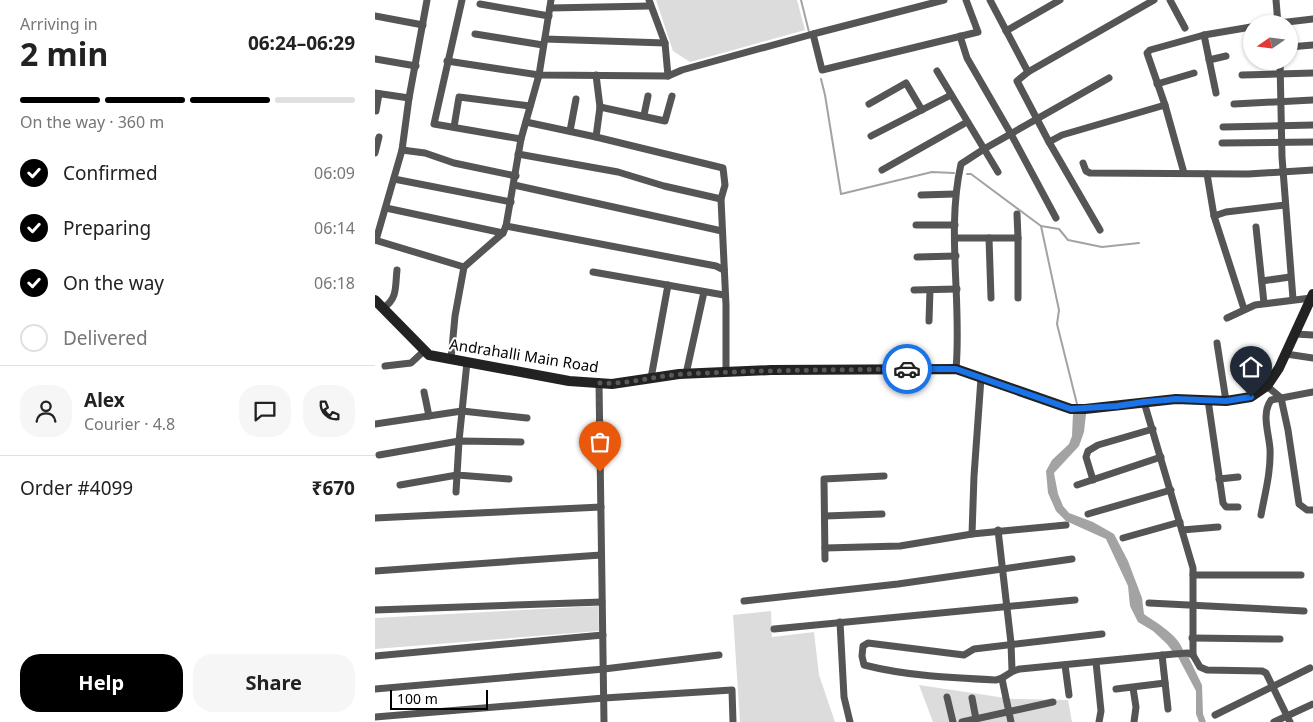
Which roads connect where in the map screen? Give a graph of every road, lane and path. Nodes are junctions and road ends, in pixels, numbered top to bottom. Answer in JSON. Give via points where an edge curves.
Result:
{"nodes":[{"id":1,"x":427,"y":0,"type":"edge"},
{"id":2,"x":462,"y":0,"type":"edge"},
{"id":3,"x":944,"y":0,"type":"edge"},
{"id":4,"x":966,"y":0,"type":"edge"},
{"id":5,"x":1061,"y":0,"type":"edge"},
{"id":6,"x":1154,"y":0,"type":"edge"},
{"id":7,"x":1170,"y":0,"type":"edge"},
{"id":8,"x":1276,"y":0,"type":"edge"},
{"id":9,"x":992,"y":1,"type":"edge"},
{"id":10,"x":649,"y":3,"type":"edge"},
{"id":11,"x":480,"y":4,"type":"dead end"},
{"id":12,"x":551,"y":4,"type":"edge"},
{"id":13,"x":1276,"y":15,"type":"edge"},
{"id":14,"x":375,"y":16,"type":"edge"},
{"id":15,"x":549,"y":16,"type":"junction"},
{"id":16,"x":1313,"y":19,"type":"edge"},
{"id":17,"x":1298,"y":21,"type":"edge"},
{"id":18,"x":423,"y":25,"type":"junction"},
{"id":19,"x":1185,"y":28,"type":"dead end"},
{"id":20,"x":1243,"y":29,"type":"edge"},
{"id":21,"x":1007,"y":31,"type":"junction"},
{"id":22,"x":475,"y":34,"type":"dead end"},
{"id":23,"x":813,"y":34,"type":"junction"},
{"id":24,"x":960,"y":36,"type":"junction"},
{"id":25,"x":1204,"y":36,"type":"junction"},
{"id":26,"x":544,"y":42,"type":"junction"},
{"id":27,"x":665,"y":43,"type":"junction"},
{"id":28,"x":1313,"y":45,"type":"edge"},
{"id":29,"x":1298,"y":46,"type":"edge"},
{"id":30,"x":1226,"y":56,"type":"dead end"},
{"id":31,"x":375,"y":59,"type":"edge"},
{"id":32,"x":1209,"y":60,"type":"junction"},
{"id":33,"x":447,"y":62,"type":"junction"},
{"id":34,"x":416,"y":66,"type":"junction"},
{"id":35,"x":1279,"y":70,"type":"edge"},
{"id":36,"x":937,"y":71,"type":"dead end"},
{"id":37,"x":1028,"y":72,"type":"junction"},
{"id":38,"x":1194,"y":73,"type":"dead end"},
{"id":39,"x":1279,"y":73,"type":"junction"},
{"id":40,"x":1313,"y":73,"type":"edge"},
{"id":41,"x":539,"y":75,"type":"junction"},
{"id":42,"x":1242,"y":75,"type":"dead end"},
{"id":43,"x":596,"y":76,"type":"junction"},
{"id":44,"x":668,"y":76,"type":"junction"},
{"id":45,"x":1109,"y":78,"type":"dead end"},
{"id":46,"x":1157,"y":84,"type":"junction"},
{"id":47,"x":1216,"y":93,"type":"dead end"},
{"id":48,"x":377,"y":94,"type":"edge"},
{"id":49,"x":951,"y":95,"type":"junction"},
{"id":50,"x":648,"y":96,"type":"dead end"},
{"id":51,"x":672,"y":96,"type":"dead end"},
{"id":52,"x":409,"y":98,"type":"junction"},
{"id":53,"x":576,"y":99,"type":"dead end"},
{"id":54,"x":1313,"y":100,"type":"edge"},
{"id":55,"x":1281,"y":102,"type":"junction"},
{"id":56,"x":869,"y":104,"type":"dead end"},
{"id":57,"x":1234,"y":104,"type":"dead end"},
{"id":58,"x":1165,"y":105,"type":"junction"},
{"id":59,"x":530,"y":106,"type":"junction"},
{"id":60,"x":600,"y":106,"type":"junction"},
{"id":61,"x":922,"y":110,"type":"junction"},
{"id":62,"x":376,"y":111,"type":"edge"},
{"id":63,"x":643,"y":115,"type":"junction"},
{"id":64,"x":1037,"y":119,"type":"junction"},
{"id":65,"x":526,"y":122,"type":"junction"},
{"id":66,"x":967,"y":122,"type":"junction"},
{"id":67,"x":1313,"y":125,"type":"edge"},
{"id":68,"x":1281,"y":126,"type":"junction"},
{"id":69,"x":454,"y":127,"type":"junction"},
{"id":70,"x":1223,"y":127,"type":"dead end"},
{"id":71,"x":570,"y":131,"type":"junction"},
{"id":72,"x":1011,"y":134,"type":"junction"},
{"id":73,"x":871,"y":136,"type":"dead end"},
{"id":74,"x":379,"y":137,"type":"dead end"},
{"id":75,"x":596,"y":137,"type":"junction"},
{"id":76,"x":521,"y":139,"type":"junction"},
{"id":77,"x":1049,"y":142,"type":"junction"},
{"id":78,"x":1313,"y":142,"type":"edge"},
{"id":79,"x":1223,"y":143,"type":"dead end"},
{"id":80,"x":1282,"y":143,"type":"junction"},
{"id":81,"x":984,"y":149,"type":"junction"},
{"id":82,"x":402,"y":150,"type":"junction"},
{"id":83,"x":375,"y":153,"type":"edge"},
{"id":84,"x":518,"y":154,"type":"junction"},
{"id":85,"x":1083,"y":163,"type":"dead end"},
{"id":86,"x":882,"y":170,"type":"dead end"},
{"id":87,"x":1313,"y":170,"type":"edge"},
{"id":88,"x":998,"y":172,"type":"dead end"},
{"id":89,"x":1283,"y":172,"type":"junction"},
{"id":90,"x":1184,"y":173,"type":"junction"},
{"id":91,"x":1207,"y":174,"type":"junction"},
{"id":92,"x":516,"y":176,"type":"junction"},
{"id":93,"x":394,"y":179,"type":"junction"},
{"id":94,"x":514,"y":185,"type":"junction"},
{"id":95,"x":955,"y":194,"type":"junction"},
{"id":96,"x":921,"y":195,"type":"dead end"},
{"id":97,"x":721,"y":199,"type":"junction"},
{"id":98,"x":511,"y":202,"type":"junction"},
{"id":99,"x":1285,"y":205,"type":"junction"},
{"id":100,"x":386,"y":208,"type":"junction"},
{"id":101,"x":1017,"y":214,"type":"dead end"},
{"id":102,"x":1214,"y":216,"type":"junction"},
{"id":103,"x":1056,"y":218,"type":"dead end"},
{"id":104,"x":916,"y":224,"type":"dead end"},
{"id":105,"x":955,"y":225,"type":"junction"},
{"id":106,"x":1256,"y":227,"type":"dead end"},
{"id":107,"x":505,"y":229,"type":"junction"},
{"id":108,"x":1100,"y":230,"type":"dead end"},
{"id":109,"x":722,"y":231,"type":"junction"},
{"id":110,"x":955,"y":238,"type":"junction"},
{"id":111,"x":989,"y":238,"type":"junction"},
{"id":112,"x":1018,"y":238,"type":"junction"},
{"id":113,"x":376,"y":240,"type":"edge"},
{"id":114,"x":917,"y":256,"type":"dead end"},
{"id":115,"x":956,"y":256,"type":"junction"},
{"id":116,"x":464,"y":267,"type":"junction"},
{"id":117,"x":397,"y":270,"type":"dead end"},
{"id":118,"x":724,"y":270,"type":"junction"},
{"id":119,"x":593,"y":272,"type":"dead end"},
{"id":120,"x":1290,"y":276,"type":"junction"},
{"id":121,"x":1262,"y":281,"type":"junction"},
{"id":122,"x":668,"y":285,"type":"junction"},
{"id":123,"x":957,"y":289,"type":"junction"},
{"id":124,"x":914,"y":290,"type":"dead end"},
{"id":125,"x":930,"y":290,"type":"junction"},
{"id":126,"x":704,"y":292,"type":"junction"},
{"id":127,"x":724,"y":295,"type":"junction"},
{"id":128,"x":1312,"y":296,"type":"edge"},
{"id":129,"x":991,"y":298,"type":"dead end"},
{"id":130,"x":1018,"y":298,"type":"dead end"},
{"id":131,"x":1293,"y":299,"type":"junction"},
{"id":132,"x":375,"y":300,"type":"edge"},
{"id":133,"x":1264,"y":303,"type":"junction"},
{"id":134,"x":383,"y":308,"type":"junction"},
{"id":135,"x":1243,"y":309,"type":"junction"},
{"id":136,"x":1227,"y":318,"type":"dead end"},
{"id":137,"x":929,"y":321,"type":"dead end"},
{"id":138,"x":1295,"y":334,"type":"junction"},
{"id":139,"x":1313,"y":335,"type":"edge"},
{"id":140,"x":1217,"y":343,"type":"dead end"},
{"id":141,"x":424,"y":352,"type":"junction"},
{"id":142,"x":1286,"y":354,"type":"junction"},
{"id":143,"x":1313,"y":358,"type":"edge"},
{"id":144,"x":451,"y":359,"type":"junction"},
{"id":145,"x":467,"y":362,"type":"junction"},
{"id":146,"x":385,"y":366,"type":"dead end"},
{"id":147,"x":956,"y":369,"type":"junction"},
{"id":148,"x":726,"y":372,"type":"junction"},
{"id":149,"x":686,"y":374,"type":"junction"},
{"id":150,"x":651,"y":378,"type":"junction"},
{"id":151,"x":981,"y":378,"type":"junction"},
{"id":152,"x":599,"y":383,"type":"junction"},
{"id":153,"x":1267,"y":386,"type":"junction"},
{"id":154,"x":424,"y":392,"type":"dead end"},
{"id":155,"x":1313,"y":392,"type":"edge"},
{"id":156,"x":1281,"y":398,"type":"junction"},
{"id":157,"x":1208,"y":400,"type":"junction"},
{"id":158,"x":1226,"y":401,"type":"junction"},
{"id":159,"x":1144,"y":402,"type":"junction"},
{"id":160,"x":462,"y":411,"type":"junction"},
{"id":161,"x":429,"y":416,"type":"junction"},
{"id":162,"x":527,"y":418,"type":"dead end"},
{"id":163,"x":375,"y":424,"type":"edge"},
{"id":164,"x":1153,"y":429,"type":"junction"},
{"id":165,"x":459,"y":441,"type":"junction"},
{"id":166,"x":521,"y":442,"type":"dead end"},
{"id":167,"x":379,"y":455,"type":"dead end"},
{"id":168,"x":1161,"y":457,"type":"junction"},
{"id":169,"x":457,"y":475,"type":"junction"},
{"id":170,"x":884,"y":476,"type":"dead end"},
{"id":171,"x":1238,"y":477,"type":"dead end"},
{"id":172,"x":509,"y":479,"type":"dead end"},
{"id":173,"x":1219,"y":479,"type":"junction"},
{"id":174,"x":1093,"y":480,"type":"junction"},
{"id":175,"x":400,"y":485,"type":"dead end"},
{"id":176,"x":1077,"y":485,"type":"dead end"},
{"id":177,"x":1171,"y":490,"type":"junction"},
{"id":178,"x":456,"y":492,"type":"dead end"},
{"id":179,"x":601,"y":507,"type":"junction"},
{"id":180,"x":1238,"y":507,"type":"dead end"},
{"id":181,"x":1313,"y":510,"type":"edge"},
{"id":182,"x":882,"y":514,"type":"dead end"},
{"id":183,"x":1088,"y":514,"type":"dead end"},
{"id":184,"x":1261,"y":515,"type":"dead end"},
{"id":185,"x":825,"y":516,"type":"junction"},
{"id":186,"x":375,"y":518,"type":"edge"},
{"id":187,"x":1179,"y":522,"type":"junction"},
{"id":188,"x":1066,"y":525,"type":"dead end"},
{"id":189,"x":1218,"y":527,"type":"dead end"},
{"id":190,"x":998,"y":530,"type":"junction"},
{"id":191,"x":1182,"y":530,"type":"junction"},
{"id":192,"x":972,"y":534,"type":"junction"},
{"id":193,"x":1123,"y":538,"type":"dead end"},
{"id":194,"x":825,"y":548,"type":"junction"},
{"id":195,"x":601,"y":555,"type":"junction"},
{"id":196,"x":825,"y":558,"type":"dead end"},
{"id":197,"x":1072,"y":560,"type":"dead end"},
{"id":198,"x":1003,"y":569,"type":"junction"},
{"id":199,"x":375,"y":571,"type":"edge"},
{"id":200,"x":1301,"y":574,"type":"dead end"},
{"id":201,"x":1193,"y":575,"type":"junction"},
{"id":202,"x":1075,"y":600,"type":"dead end"},
{"id":203,"x":744,"y":601,"type":"dead end"},
{"id":204,"x":602,"y":602,"type":"junction"},
{"id":205,"x":1149,"y":603,"type":"dead end"},
{"id":206,"x":1193,"y":606,"type":"junction"},
{"id":207,"x":1007,"y":607,"type":"junction"},
{"id":208,"x":375,"y":610,"type":"edge"},
{"id":209,"x":1304,"y":611,"type":"dead end"},
{"id":210,"x":840,"y":622,"type":"junction"},
{"id":211,"x":775,"y":629,"type":"dead end"},
{"id":212,"x":1102,"y":634,"type":"dead end"},
{"id":213,"x":603,"y":635,"type":"junction"},
{"id":214,"x":1193,"y":638,"type":"junction"},
{"id":215,"x":1279,"y":639,"type":"dead end"},
{"id":216,"x":1011,"y":643,"type":"junction"},
{"id":217,"x":1190,"y":654,"type":"junction"},
{"id":218,"x":719,"y":655,"type":"dead end"},
{"id":219,"x":375,"y":656,"type":"edge"},
{"id":220,"x":1162,"y":656,"type":"junction"},
{"id":221,"x":1095,"y":662,"type":"junction"},
{"id":222,"x":1065,"y":665,"type":"junction"},
{"id":223,"x":1310,"y":668,"type":"dead end"},
{"id":224,"x":604,"y":669,"type":"junction"},
{"id":225,"x":1012,"y":670,"type":"junction"},
{"id":226,"x":1002,"y":679,"type":"junction"},
{"id":227,"x":1165,"y":683,"type":"junction"},
{"id":228,"x":1273,"y":686,"type":"junction"},
{"id":229,"x":1133,"y":688,"type":"junction"},
{"id":230,"x":375,"y":689,"type":"edge"},
{"id":231,"x":1116,"y":689,"type":"dead end"},
{"id":232,"x":1069,"y":695,"type":"dead end"},
{"id":233,"x":947,"y":697,"type":"dead end"},
{"id":234,"x":604,"y":698,"type":"junction"},
{"id":235,"x":972,"y":698,"type":"dead end"},
{"id":236,"x":1053,"y":702,"type":"dead end"},
{"id":237,"x":1313,"y":704,"type":"edge"},
{"id":238,"x":1169,"y":708,"type":"dead end"},
{"id":239,"x":1008,"y":711,"type":"junction"},
{"id":240,"x":1215,"y":715,"type":"dead end"},
{"id":241,"x":375,"y":717,"type":"edge"},
{"id":242,"x":406,"y":718,"type":"edge"},
{"id":243,"x":976,"y":719,"type":"junction"},
{"id":244,"x":1289,"y":719,"type":"edge"},
{"id":245,"x":604,"y":722,"type":"edge"},
{"id":246,"x":733,"y":722,"type":"edge"},
{"id":247,"x":850,"y":722,"type":"edge"},
{"id":248,"x":953,"y":722,"type":"edge"},
{"id":249,"x":962,"y":722,"type":"edge"},
{"id":250,"x":1011,"y":722,"type":"edge"},
{"id":251,"x":1099,"y":722,"type":"edge"},
{"id":252,"x":1134,"y":722,"type":"edge"},
{"id":253,"x":1274,"y":722,"type":"edge"}],
"edges":[{"from":1,"to":18,"type":"street"},
{"from":2,"to":33,"type":"street"},
{"from":3,"to":23,"type":"street"},
{"from":4,"to":24,"type":"street","via":[[978,32]]},
{"from":5,"to":21,"type":"street"},
{"from":6,"to":37,"type":"street"},
{"from":7,"to":19,"type":"street"},
{"from":8,"to":13,"type":"street"},
{"from":9,"to":21,"type":"street"},
{"from":10,"to":12,"type":"street"},
{"from":10,"to":27,"type":"street"},
{"from":11,"to":15,"type":"street"},
{"from":12,"to":15,"type":"street"},
{"from":14,"to":18,"type":"street"},
{"from":15,"to":26,"type":"street"},
{"from":16,"to":17,"type":"street"},
{"from":18,"to":34,"type":"street"},
{"from":20,"to":25,"type":"street"},
{"from":21,"to":37,"type":"street"},
{"from":22,"to":26,"type":"street"},
{"from":23,"to":24,"type":"street","via":[[822,70]]},
{"from":23,"to":44,"type":"street"},
{"from":24,"to":72,"type":"street","via":[[967,58]]},
{"from":25,"to":32,"type":"street"},
{"from":25,"to":46,"type":"street","via":[[1147,53]]},
{"from":26,"to":27,"type":"street"},
{"from":26,"to":41,"type":"street"},
{"from":27,"to":44,"type":"street"},
{"from":28,"to":29,"type":"street"},
{"from":30,"to":32,"type":"street"},
{"from":31,"to":34,"type":"street"},
{"from":32,"to":47,"type":"street"},
{"from":33,"to":41,"type":"street"},
{"from":33,"to":69,"type":"street","via":[[434,124]]},
{"from":34,"to":52,"type":"street"},
{"from":35,"to":39,"type":"street"},
{"from":36,"to":49,"type":"street"},
{"from":37,"to":64,"type":"street","via":[[1017,81]]},
{"from":38,"to":46,"type":"street"},
{"from":39,"to":40,"type":"street"},
{"from":39,"to":42,"type":"street"},
{"from":39,"to":55,"type":"street"},
{"from":41,"to":43,"type":"street"},
{"from":41,"to":59,"type":"street"},
{"from":43,"to":44,"type":"street"},
{"from":43,"to":60,"type":"street"},
{"from":45,"to":64,"type":"street"},
{"from":46,"to":58,"type":"street"},
{"from":48,"to":52,"type":"street"},
{"from":48,"to":62,"type":"street"},
{"from":49,"to":61,"type":"street"},
{"from":49,"to":66,"type":"street"},
{"from":50,"to":63,"type":"street"},
{"from":51,"to":63,"type":"street","via":[[665,121]]},
{"from":52,"to":82,"type":"street"},
{"from":53,"to":71,"type":"street"},
{"from":54,"to":55,"type":"street"},
{"from":55,"to":57,"type":"street"},
{"from":55,"to":68,"type":"street"},
{"from":56,"to":61,"type":"street","via":[[906,84]]},
{"from":58,"to":77,"type":"street","via":[[1061,134]]},
{"from":58,"to":90,"type":"street"},
{"from":59,"to":65,"type":"street"},
{"from":59,"to":69,"type":"street","via":[[459,97]]},
{"from":60,"to":63,"type":"street"},
{"from":60,"to":75,"type":"street"},
{"from":61,"to":73,"type":"street"},
{"from":64,"to":72,"type":"street"},
{"from":64,"to":77,"type":"street"},
{"from":65,"to":71,"type":"street"},
{"from":65,"to":76,"type":"street"},
{"from":66,"to":81,"type":"street"},
{"from":66,"to":86,"type":"street"},
{"from":67,"to":68,"type":"street"},
{"from":68,"to":70,"type":"street"},
{"from":68,"to":80,"type":"street"},
{"from":69,"to":76,"type":"street"},
{"from":71,"to":75,"type":"street"},
{"from":72,"to":81,"type":"street"},
{"from":72,"to":103,"type":"street"},
{"from":74,"to":83,"type":"street"},
{"from":75,"to":97,"type":"street","via":[[723,168],[725,185]]},
{"from":76,"to":84,"type":"street"},
{"from":77,"to":108,"type":"street"},
{"from":78,"to":80,"type":"street"},
{"from":79,"to":80,"type":"street"},
{"from":80,"to":89,"type":"street"},
{"from":81,"to":88,"type":"street"},
{"from":81,"to":95,"type":"street","via":[[961,164]]},
{"from":82,"to":92,"type":"street"},
{"from":82,"to":93,"type":"street"},
{"from":84,"to":92,"type":"street"},
{"from":84,"to":97,"type":"street","via":[[617,172]]},
{"from":85,"to":90,"type":"street","via":[[1085,171],[1091,173]]},
{"from":87,"to":89,"type":"street"},
{"from":89,"to":91,"type":"street"},
{"from":89,"to":99,"type":"street"},
{"from":90,"to":91,"type":"street"},
{"from":91,"to":102,"type":"street"},
{"from":92,"to":94,"type":"street"},
{"from":93,"to":98,"type":"street"},
{"from":93,"to":100,"type":"street"},
{"from":94,"to":98,"type":"street"},
{"from":94,"to":109,"type":"street"},
{"from":95,"to":96,"type":"street"},
{"from":95,"to":105,"type":"street"},
{"from":97,"to":109,"type":"street"},
{"from":98,"to":107,"type":"street"},
{"from":99,"to":102,"type":"street"},
{"from":99,"to":120,"type":"street"},
{"from":100,"to":107,"type":"street"},
{"from":100,"to":113,"type":"street"},
{"from":101,"to":112,"type":"street"},
{"from":102,"to":135,"type":"street"},
{"from":104,"to":105,"type":"street"},
{"from":105,"to":110,"type":"street"},
{"from":106,"to":121,"type":"street"},
{"from":107,"to":116,"type":"street"},
{"from":107,"to":118,"type":"street","via":[[717,266]]},
{"from":109,"to":118,"type":"street"},
{"from":110,"to":111,"type":"street"},
{"from":110,"to":115,"type":"street"},
{"from":111,"to":112,"type":"street"},
{"from":111,"to":129,"type":"street"},
{"from":112,"to":130,"type":"street"},
{"from":113,"to":116,"type":"street"},
{"from":114,"to":115,"type":"street"},
{"from":115,"to":123,"type":"street"},
{"from":116,"to":144,"type":"street"},
{"from":117,"to":134,"type":"street","via":[[393,298]]},
{"from":118,"to":127,"type":"street"},
{"from":119,"to":122,"type":"street"},
{"from":120,"to":121,"type":"street"},
{"from":120,"to":131,"type":"street"},
{"from":121,"to":133,"type":"street"},
{"from":122,"to":126,"type":"street"},
{"from":122,"to":150,"type":"street"},
{"from":123,"to":125,"type":"street"},
{"from":123,"to":147,"type":"street","via":[[959,339]]},
{"from":124,"to":125,"type":"street"},
{"from":125,"to":137,"type":"street"},
{"from":126,"to":127,"type":"street"},
{"from":126,"to":149,"type":"street"},
{"from":127,"to":148,"type":"street"},
{"from":128,"to":131,"type":"street"},
{"from":128,"to":138,"type":"main road","name":"Andrahalli Main Road"},
{"from":131,"to":133,"type":"street"},
{"from":132,"to":134,"type":"main road"},
{"from":133,"to":135,"type":"street"},
{"from":134,"to":141,"type":"main road"},
{"from":135,"to":136,"type":"street"},
{"from":138,"to":139,"type":"street"},
{"from":138,"to":142,"type":"main road","name":"Andrahalli Main Road"},
{"from":140,"to":158,"type":"street"},
{"from":141,"to":144,"type":"main road","name":"Andrahalli Main Road"},
{"from":141,"to":146,"type":"street","via":[[411,363]]},
{"from":142,"to":143,"type":"street"},
{"from":142,"to":153,"type":"main road","name":"Andrahalli Main Road"},
{"from":144,"to":145,"type":"main road","name":"Andrahalli Main Road"},
{"from":145,"to":152,"type":"main road","name":"Andrahalli Main Road","via":[[569,381]]},
{"from":145,"to":160,"type":"street"},
{"from":147,"to":148,"type":"main road","name":"Andrahalli Main Road"},
{"from":147,"to":151,"type":"main road","name":"Andrahalli Main Road"},
{"from":148,"to":149,"type":"main road","name":"Andrahalli Main Road"},
{"from":149,"to":150,"type":"main road","name":"Andrahalli Main Road"},
{"from":150,"to":152,"type":"main road","name":"Andrahalli Main Road"},
{"from":151,"to":159,"type":"main road","name":"Andrahalli Main Road","via":[[1071,409]]},
{"from":151,"to":192,"type":"street"},
{"from":152,"to":179,"type":"street"},
{"from":153,"to":156,"type":"street"},
{"from":153,"to":158,"type":"main road","name":"Andrahalli Main Road","via":[[1251,397]]},
{"from":154,"to":161,"type":"street"},
{"from":155,"to":156,"type":"street"},
{"from":156,"to":181,"type":"street","via":[[1299,504]]},
{"from":156,"to":184,"type":"street","via":[[1271,400],[1267,406],[1270,464]]},
{"from":157,"to":158,"type":"main road","name":"Andrahalli Main Road"},
{"from":157,"to":159,"type":"main road","name":"Andrahalli Main Road"},
{"from":157,"to":173,"type":"street"},
{"from":159,"to":164,"type":"street"},
{"from":160,"to":161,"type":"street"},
{"from":160,"to":162,"type":"street"},
{"from":160,"to":165,"type":"street"},
{"from":161,"to":163,"type":"street"},
{"from":164,"to":168,"type":"street"},
{"from":164,"to":174,"type":"street","via":[[1088,451],[1086,457]]},
{"from":165,"to":166,"type":"street"},
{"from":165,"to":167,"type":"street"},
{"from":165,"to":169,"type":"street"},
{"from":168,"to":174,"type":"street"},
{"from":168,"to":177,"type":"street"},
{"from":169,"to":172,"type":"street"},
{"from":169,"to":175,"type":"street"},
{"from":169,"to":178,"type":"street"},
{"from":170,"to":185,"type":"street","via":[[824,479]]},
{"from":171,"to":173,"type":"street"},
{"from":173,"to":180,"type":"street","via":[[1225,506]]},
{"from":174,"to":176,"type":"street"},
{"from":177,"to":183,"type":"street"},
{"from":177,"to":187,"type":"street"},
{"from":179,"to":186,"type":"street"},
{"from":179,"to":195,"type":"street"},
{"from":182,"to":185,"type":"street"},
{"from":185,"to":194,"type":"street"},
{"from":187,"to":191,"type":"street"},
{"from":187,"to":193,"type":"street"},
{"from":188,"to":190,"type":"street"},
{"from":189,"to":191,"type":"street"},
{"from":190,"to":192,"type":"street"},
{"from":190,"to":198,"type":"street"},
{"from":191,"to":201,"type":"street"},
{"from":192,"to":194,"type":"street","via":[[900,546]]},
{"from":194,"to":196,"type":"street"},
{"from":195,"to":199,"type":"street"},
{"from":195,"to":204,"type":"street"},
{"from":197,"to":198,"type":"street"},
{"from":198,"to":203,"type":"street"},
{"from":198,"to":207,"type":"street"},
{"from":200,"to":201,"type":"street"},
{"from":201,"to":206,"type":"street"},
{"from":202,"to":207,"type":"street"},
{"from":204,"to":208,"type":"street"},
{"from":204,"to":213,"type":"street"},
{"from":205,"to":206,"type":"street"},
{"from":206,"to":209,"type":"street"},
{"from":206,"to":214,"type":"street"},
{"from":207,"to":210,"type":"street"},
{"from":207,"to":216,"type":"street"},
{"from":210,"to":211,"type":"street"},
{"from":210,"to":247,"type":"street","via":[[844,698]]},
{"from":212,"to":216,"type":"street"},
{"from":213,"to":219,"type":"street"},
{"from":213,"to":224,"type":"street"},
{"from":214,"to":215,"type":"street"},
{"from":214,"to":217,"type":"street"},
{"from":216,"to":225,"type":"street"},
{"from":216,"to":226,"type":"street","via":[[974,649],[964,655],[873,642],[863,646],[864,665],[939,677]]},
{"from":217,"to":220,"type":"street"},
{"from":217,"to":228,"type":"street","via":[[1200,667],[1207,670],[1262,671]]},
{"from":218,"to":224,"type":"street"},
{"from":220,"to":221,"type":"street"},
{"from":220,"to":227,"type":"street"},
{"from":221,"to":222,"type":"street"},
{"from":221,"to":251,"type":"street","via":[[1101,712]]},
{"from":222,"to":225,"type":"street"},
{"from":222,"to":232,"type":"street"},
{"from":223,"to":228,"type":"street"},
{"from":224,"to":230,"type":"street"},
{"from":224,"to":234,"type":"street"},
{"from":225,"to":226,"type":"street"},
{"from":226,"to":239,"type":"street"},
{"from":227,"to":229,"type":"street"},
{"from":227,"to":238,"type":"street"},
{"from":228,"to":240,"type":"street"},
{"from":228,"to":244,"type":"street"},
{"from":229,"to":231,"type":"street"},
{"from":229,"to":252,"type":"street"},
{"from":233,"to":248,"type":"street"},
{"from":234,"to":242,"type":"street"},
{"from":234,"to":245,"type":"street"},
{"from":234,"to":246,"type":"street","via":[[732,690]]},
{"from":235,"to":243,"type":"street"},
{"from":236,"to":239,"type":"street"},
{"from":237,"to":244,"type":"street"},
{"from":239,"to":243,"type":"street"},
{"from":239,"to":250,"type":"street"},
{"from":241,"to":242,"type":"street"},
{"from":243,"to":249,"type":"street"},
{"from":244,"to":253,"type":"street"}]}
